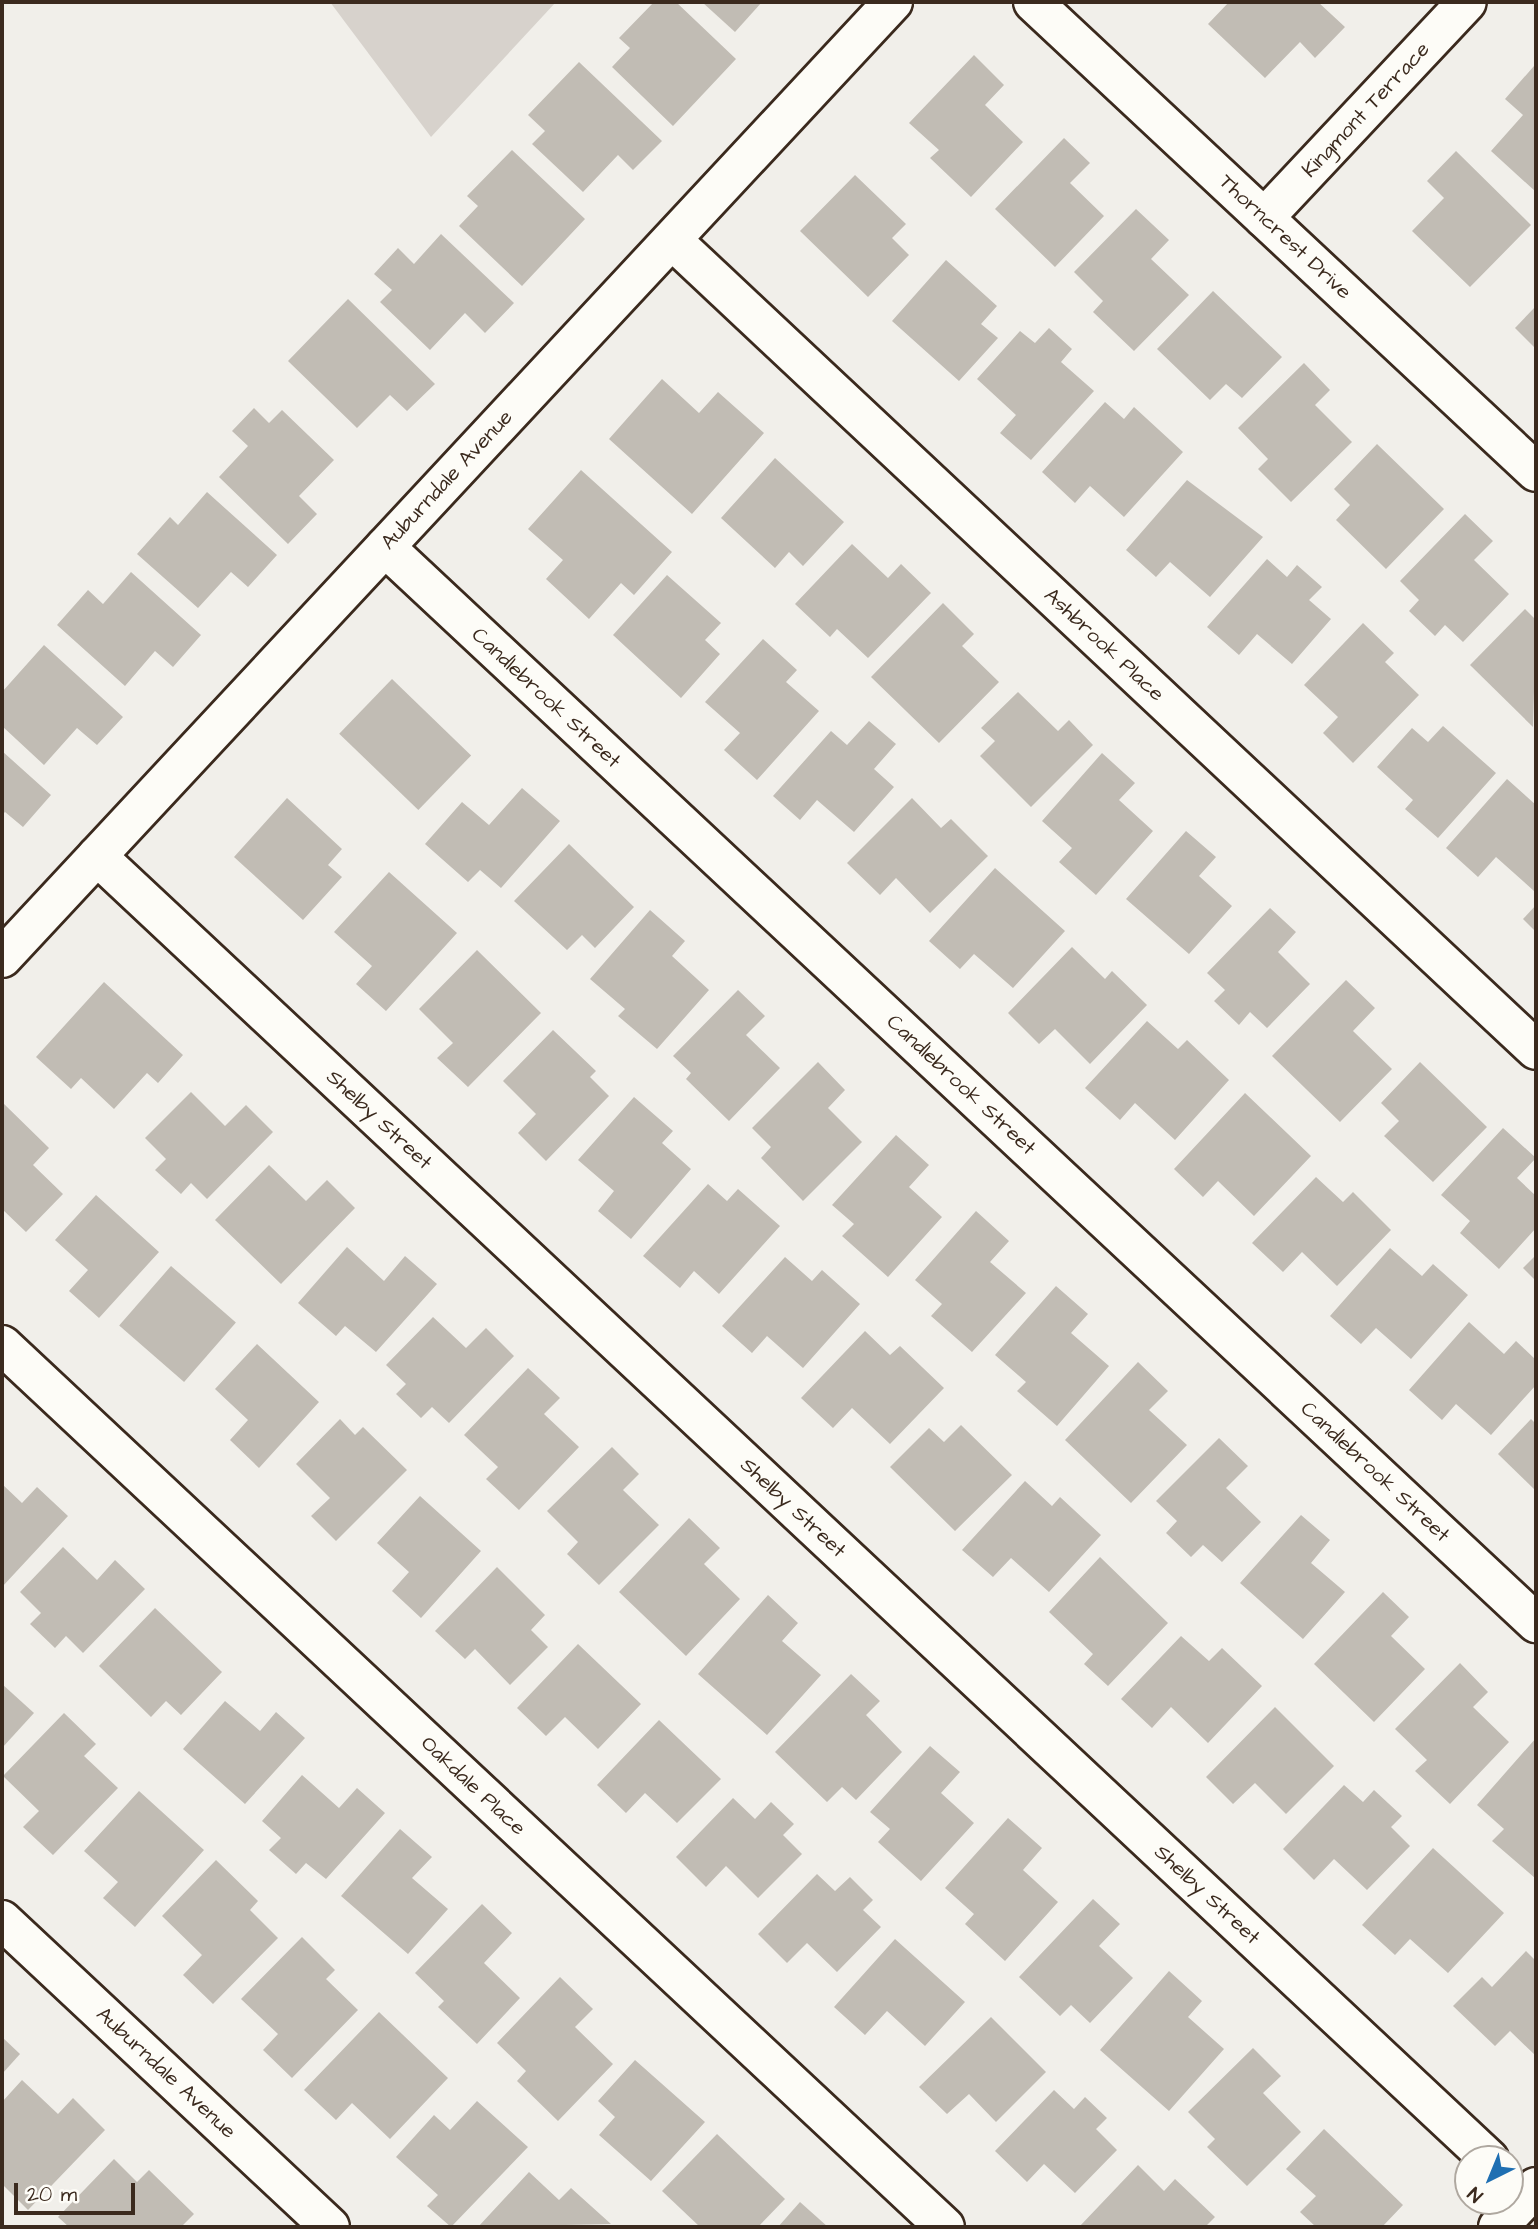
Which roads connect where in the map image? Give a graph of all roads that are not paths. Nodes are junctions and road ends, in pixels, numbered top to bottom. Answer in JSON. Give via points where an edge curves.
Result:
{"nodes":[{"id":1,"x":893,"y":2,"type":"edge"},
{"id":2,"x":1032,"y":2,"type":"edge"},
{"id":3,"x":1467,"y":2,"type":"edge"},
{"id":4,"x":1264,"y":218,"type":"junction"},
{"id":5,"x":672,"y":240,"type":"junction"},
{"id":6,"x":1536,"y":472,"type":"edge"},
{"id":7,"x":385,"y":547,"type":"junction"},
{"id":8,"x":97,"y":856,"type":"junction"},
{"id":9,"x":2,"y":958,"type":"edge"},
{"id":10,"x":1536,"y":1050,"type":"edge"},
{"id":11,"x":2,"y":1345,"type":"edge"},
{"id":12,"x":1536,"y":1623,"type":"edge"},
{"id":13,"x":2,"y":1920,"type":"edge"},
{"id":14,"x":1474,"y":2145,"type":"edge"},
{"id":15,"x":1525,"y":2187,"type":"edge"},
{"id":16,"x":330,"y":2227,"type":"edge"},
{"id":17,"x":945,"y":2227,"type":"edge"},
{"id":18,"x":1498,"y":2227,"type":"edge"}],
"edges":[{"from":1,"to":5,"type":"street","name":"Auburndale Avenue"},
{"from":2,"to":4,"type":"street","name":"Thorncrest Drive"},
{"from":3,"to":4,"type":"street","name":"Kingmont Terrace"},
{"from":4,"to":6,"type":"street","name":"Thorncrest Drive"},
{"from":5,"to":7,"type":"street","name":"Auburndale Avenue"},
{"from":5,"to":10,"type":"street","name":"Ashbrook Place"},
{"from":7,"to":8,"type":"street","name":"Auburndale Avenue"},
{"from":7,"to":12,"type":"street","name":"Candlebrook Street"},
{"from":8,"to":9,"type":"street","name":"Auburndale Avenue"},
{"from":8,"to":14,"type":"street","name":"Shelby Street"},
{"from":11,"to":17,"type":"street","name":"Oakdale Place"},
{"from":13,"to":16,"type":"street","name":"Auburndale Avenue"},
{"from":15,"to":18,"type":"street"}]}
